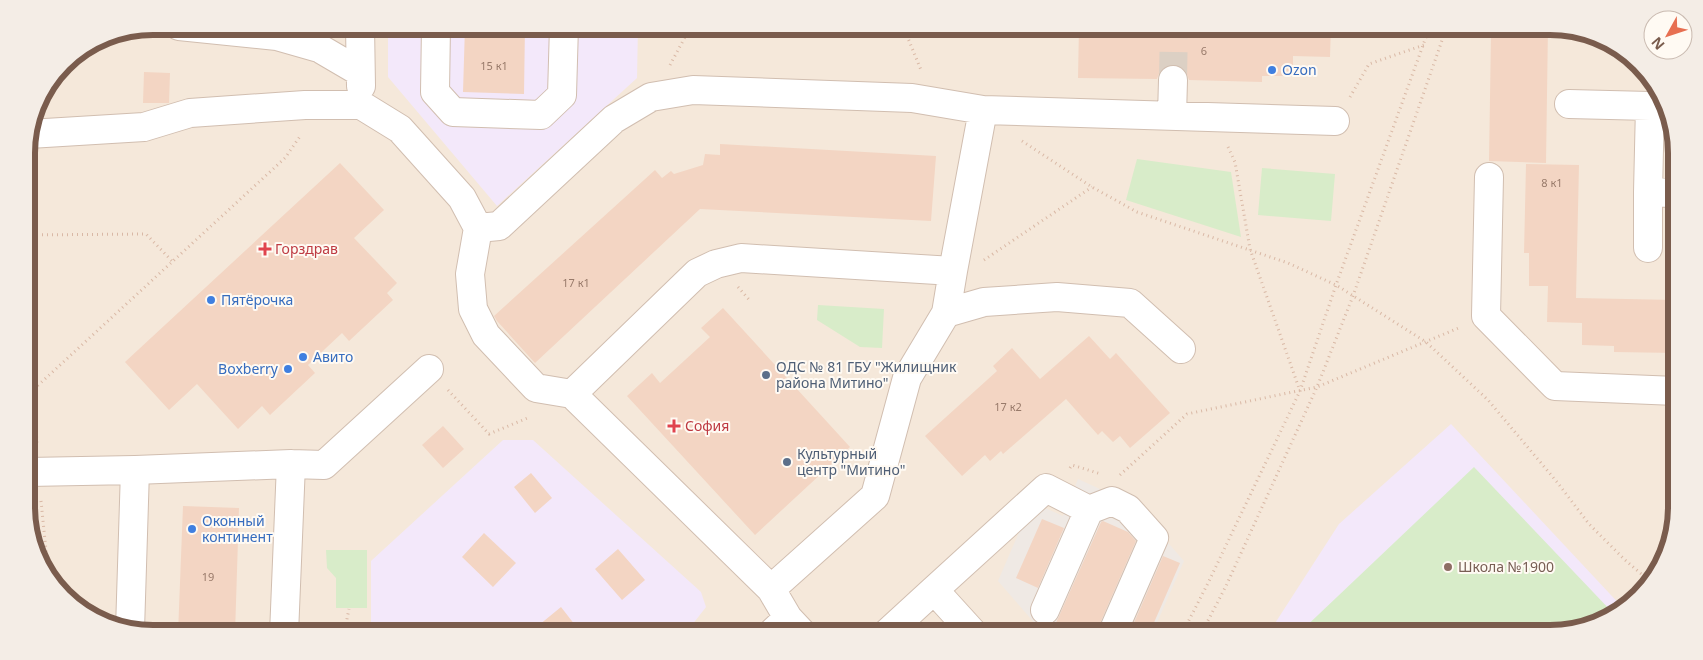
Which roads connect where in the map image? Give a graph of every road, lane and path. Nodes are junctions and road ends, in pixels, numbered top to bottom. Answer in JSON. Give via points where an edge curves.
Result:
{"nodes":[{"id":1,"x":267,"y":35,"type":"edge"},
{"id":2,"x":360,"y":35,"type":"edge"},
{"id":3,"x":436,"y":35,"type":"edge"},
{"id":4,"x":564,"y":35,"type":"edge"},
{"id":5,"x":686,"y":35,"type":"edge"},
{"id":6,"x":907,"y":35,"type":"edge"},
{"id":7,"x":1427,"y":35,"type":"edge"},
{"id":8,"x":1444,"y":35,"type":"edge"},
{"id":9,"x":1424,"y":44,"type":"junction"},
{"id":10,"x":669,"y":65,"type":"dead end"},
{"id":11,"x":360,"y":72,"type":"junction"},
{"id":12,"x":1173,"y":80,"type":"tunnel mouth"},
{"id":13,"x":934,"y":102,"type":"junction"},
{"id":14,"x":1569,"y":104,"type":"dead end"},
{"id":15,"x":361,"y":105,"type":"junction"},
{"id":16,"x":983,"y":110,"type":"junction"},
{"id":17,"x":1172,"y":116,"type":"junction"},
{"id":18,"x":1335,"y":121,"type":"joint"},
{"id":19,"x":305,"y":128,"type":"dead end"},
{"id":20,"x":37,"y":134,"type":"edge"},
{"id":21,"x":1021,"y":140,"type":"dead end"},
{"id":22,"x":1235,"y":162,"type":"dead end"},
{"id":23,"x":1489,"y":177,"type":"dead end"},
{"id":24,"x":1092,"y":187,"type":"junction"},
{"id":25,"x":1648,"y":192,"type":"junction"},
{"id":26,"x":1668,"y":193,"type":"edge"},
{"id":27,"x":478,"y":228,"type":"junction"},
{"id":28,"x":35,"y":235,"type":"edge"},
{"id":29,"x":1648,"y":248,"type":"dead end"},
{"id":30,"x":1250,"y":249,"type":"junction"},
{"id":31,"x":172,"y":262,"type":"junction"},
{"id":32,"x":952,"y":276,"type":"junction"},
{"id":33,"x":1336,"y":285,"type":"junction"},
{"id":34,"x":1353,"y":296,"type":"junction"},
{"id":35,"x":946,"y":313,"type":"junction"},
{"id":36,"x":1486,"y":316,"type":"junction"},
{"id":37,"x":1426,"y":342,"type":"junction"},
{"id":38,"x":1181,"y":349,"type":"dead end"},
{"id":39,"x":429,"y":369,"type":"joint"},
{"id":40,"x":1317,"y":387,"type":"junction"},
{"id":41,"x":35,"y":388,"type":"edge"},
{"id":42,"x":1300,"y":391,"type":"junction"},
{"id":43,"x":1668,"y":391,"type":"edge"},
{"id":44,"x":572,"y":394,"type":"junction"},
{"id":45,"x":532,"y":416,"type":"dead end"},
{"id":46,"x":291,"y":464,"type":"junction"},
{"id":47,"x":135,"y":470,"type":"junction"},
{"id":48,"x":35,"y":472,"type":"edge"},
{"id":49,"x":1107,"y":476,"type":"dead end"},
{"id":50,"x":35,"y":479,"type":"edge"},
{"id":51,"x":1115,"y":479,"type":"dead end"},
{"id":52,"x":1046,"y":488,"type":"junction"},
{"id":53,"x":1089,"y":510,"type":"junction"},
{"id":54,"x":46,"y":557,"type":"edge"},
{"id":55,"x":1644,"y":578,"type":"edge"},
{"id":56,"x":771,"y":589,"type":"junction"},
{"id":57,"x":934,"y":590,"type":"junction"},
{"id":58,"x":349,"y":609,"type":"dead end"},
{"id":59,"x":1045,"y":610,"type":"dead end"},
{"id":60,"x":130,"y":623,"type":"edge"},
{"id":61,"x":284,"y":625,"type":"edge"},
{"id":62,"x":346,"y":625,"type":"edge"},
{"id":63,"x":786,"y":625,"type":"edge"},
{"id":64,"x":896,"y":625,"type":"edge"},
{"id":65,"x":966,"y":625,"type":"edge"},
{"id":66,"x":1116,"y":625,"type":"edge"},
{"id":67,"x":1187,"y":625,"type":"edge"},
{"id":68,"x":1206,"y":625,"type":"edge"}],
"edges":[{"from":1,"to":11,"type":"lane","via":[[319,48]]},
{"from":2,"to":11,"type":"lane"},
{"from":3,"to":4,"type":"lane","via":[[435,92],[453,112],[541,115],[562,95]]},
{"from":5,"to":10,"type":"path"},
{"from":6,"to":13,"type":"path"},
{"from":7,"to":9,"type":"path"},
{"from":8,"to":34,"type":"path"},
{"from":9,"to":18,"type":"path","via":[[1369,64]]},
{"from":9,"to":33,"type":"path"},
{"from":11,"to":15,"type":"lane"},
{"from":12,"to":17,"type":"lane"},
{"from":13,"to":16,"type":"lane"},
{"from":13,"to":27,"type":"lane","via":[[912,98],[694,90],[651,97],[614,118],[499,226]]},
{"from":14,"to":25,"type":"lane","via":[[1650,106]]},
{"from":15,"to":20,"type":"lane","via":[[305,105],[190,113],[144,127]]},
{"from":15,"to":27,"type":"lane","via":[[400,129],[462,198]]},
{"from":16,"to":17,"type":"lane"},
{"from":16,"to":32,"type":"lane"},
{"from":17,"to":18,"type":"lane"},
{"from":19,"to":31,"type":"path","via":[[285,158]]},
{"from":21,"to":24,"type":"path"},
{"from":22,"to":30,"type":"path"},
{"from":23,"to":36,"type":"lane"},
{"from":24,"to":30,"type":"path","via":[[1137,212]]},
{"from":24,"to":32,"type":"path"},
{"from":25,"to":26,"type":"lane"},
{"from":25,"to":29,"type":"lane"},
{"from":27,"to":44,"type":"lane","via":[[470,274],[473,310],[486,335],[536,388]]},
{"from":28,"to":31,"type":"path","via":[[146,234]]},
{"from":30,"to":33,"type":"path"},
{"from":30,"to":42,"type":"path"},
{"from":31,"to":41,"type":"path"},
{"from":32,"to":35,"type":"lane"},
{"from":32,"to":44,"type":"lane","via":[[741,258],[716,264],[697,273]]},
{"from":33,"to":34,"type":"path"},
{"from":33,"to":42,"type":"path"},
{"from":34,"to":37,"type":"path"},
{"from":34,"to":40,"type":"path"},
{"from":35,"to":38,"type":"lane","via":[[984,302],[1057,297],[1130,303]]},
{"from":35,"to":56,"type":"lane","via":[[907,378],[875,496]]},
{"from":36,"to":37,"type":"path"},
{"from":36,"to":43,"type":"lane","via":[[1554,386]]},
{"from":37,"to":40,"type":"path"},
{"from":37,"to":55,"type":"path","via":[[1488,400],[1588,524]]},
{"from":39,"to":45,"type":"path","via":[[489,434]]},
{"from":39,"to":46,"type":"lane","via":[[324,465]]},
{"from":40,"to":42,"type":"path"},
{"from":40,"to":68,"type":"path"},
{"from":42,"to":51,"type":"path","via":[[1187,414]]},
{"from":42,"to":67,"type":"path"},
{"from":44,"to":56,"type":"lane"},
{"from":46,"to":47,"type":"lane"},
{"from":46,"to":61,"type":"lane"},
{"from":47,"to":48,"type":"lane"},
{"from":47,"to":60,"type":"lane"},
{"from":49,"to":52,"type":"path","via":[[1072,465]]},
{"from":50,"to":54,"type":"path"},
{"from":52,"to":53,"type":"lane"},
{"from":52,"to":57,"type":"lane"},
{"from":53,"to":59,"type":"lane"},
{"from":53,"to":66,"type":"lane","via":[[1112,501],[1128,509],[1154,538]]},
{"from":56,"to":63,"type":"lane"},
{"from":57,"to":64,"type":"lane"},
{"from":57,"to":65,"type":"lane"},
{"from":58,"to":62,"type":"path"}]}
